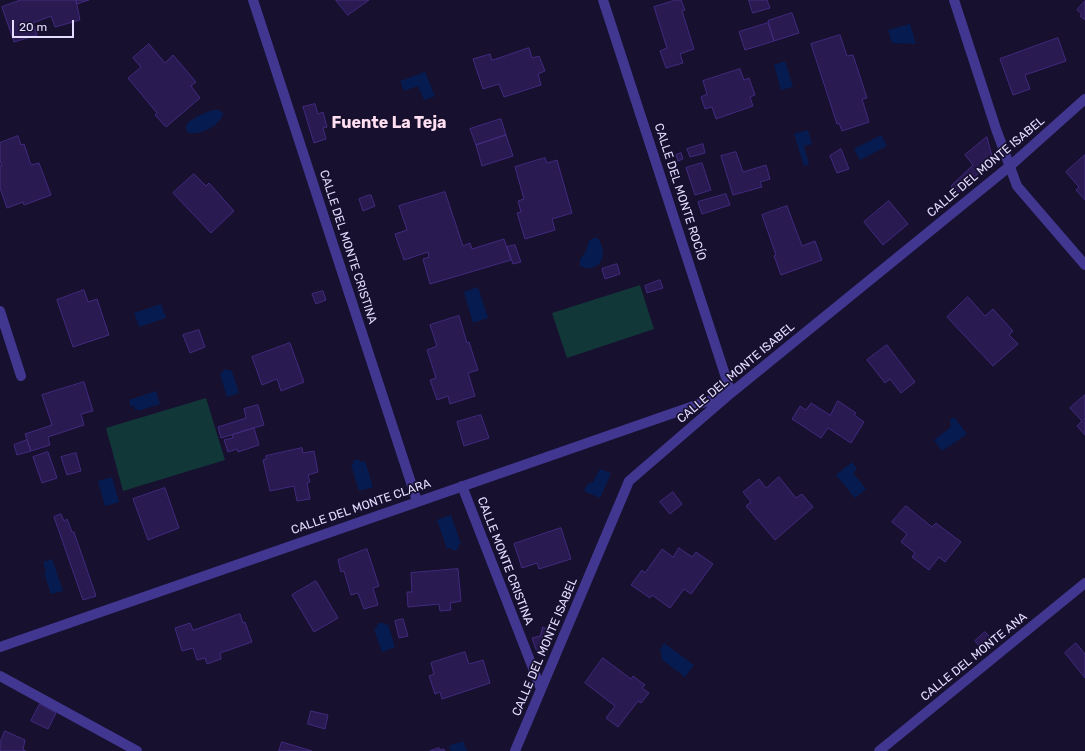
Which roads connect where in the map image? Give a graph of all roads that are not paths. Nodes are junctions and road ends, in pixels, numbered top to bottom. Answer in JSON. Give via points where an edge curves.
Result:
{"nodes":[{"id":1,"x":253,"y":0,"type":"edge"},
{"id":2,"x":603,"y":0,"type":"edge"},
{"id":3,"x":954,"y":0,"type":"edge"},
{"id":4,"x":1085,"y":99,"type":"edge"},
{"id":5,"x":1010,"y":166,"type":"junction"},
{"id":6,"x":1085,"y":265,"type":"edge"},
{"id":7,"x":0,"y":311,"type":"edge"},
{"id":8,"x":21,"y":376,"type":"dead end"},
{"id":9,"x":731,"y":393,"type":"junction"},
{"id":10,"x":462,"y":486,"type":"junction"},
{"id":11,"x":417,"y":501,"type":"junction"},
{"id":12,"x":1085,"y":583,"type":"edge"},
{"id":13,"x":0,"y":647,"type":"edge"},
{"id":14,"x":0,"y":676,"type":"edge"},
{"id":15,"x":541,"y":689,"type":"junction"},
{"id":16,"x":137,"y":751,"type":"edge"},
{"id":17,"x":515,"y":751,"type":"edge"},
{"id":18,"x":879,"y":751,"type":"edge"}],
"edges":[{"from":1,"to":11,"type":"street","name":"CALLE DEL MONTE CRISTINA"},
{"from":2,"to":9,"type":"street","name":"CALLE DEL MONTE ROCÍO"},
{"from":3,"to":5,"type":"street"},
{"from":4,"to":5,"type":"street","name":"CALLE DEL MONTE ISABEL"},
{"from":5,"to":6,"type":"street","via":[[1017,186]]},
{"from":5,"to":9,"type":"street","name":"CALLE DEL MONTE ISABEL"},
{"from":7,"to":8,"type":"street"},
{"from":9,"to":10,"type":"street","name":"CALLE DEL MONTE CLARA"},
{"from":9,"to":15,"type":"street","name":"CALLE DEL MONTE ISABEL","via":[[629,481]]},
{"from":10,"to":11,"type":"street","name":"CALLE DEL MONTE CLARA"},
{"from":10,"to":15,"type":"street","name":"CALLE MONTE CRISTINA"},
{"from":11,"to":13,"type":"street","name":"CALLE DEL MONTE CLARA"},
{"from":12,"to":18,"type":"street","name":"CALLE DEL MONTE ANA"},
{"from":14,"to":16,"type":"street"},
{"from":15,"to":17,"type":"street","name":"CALLE DEL MONTE ISABEL"}]}
